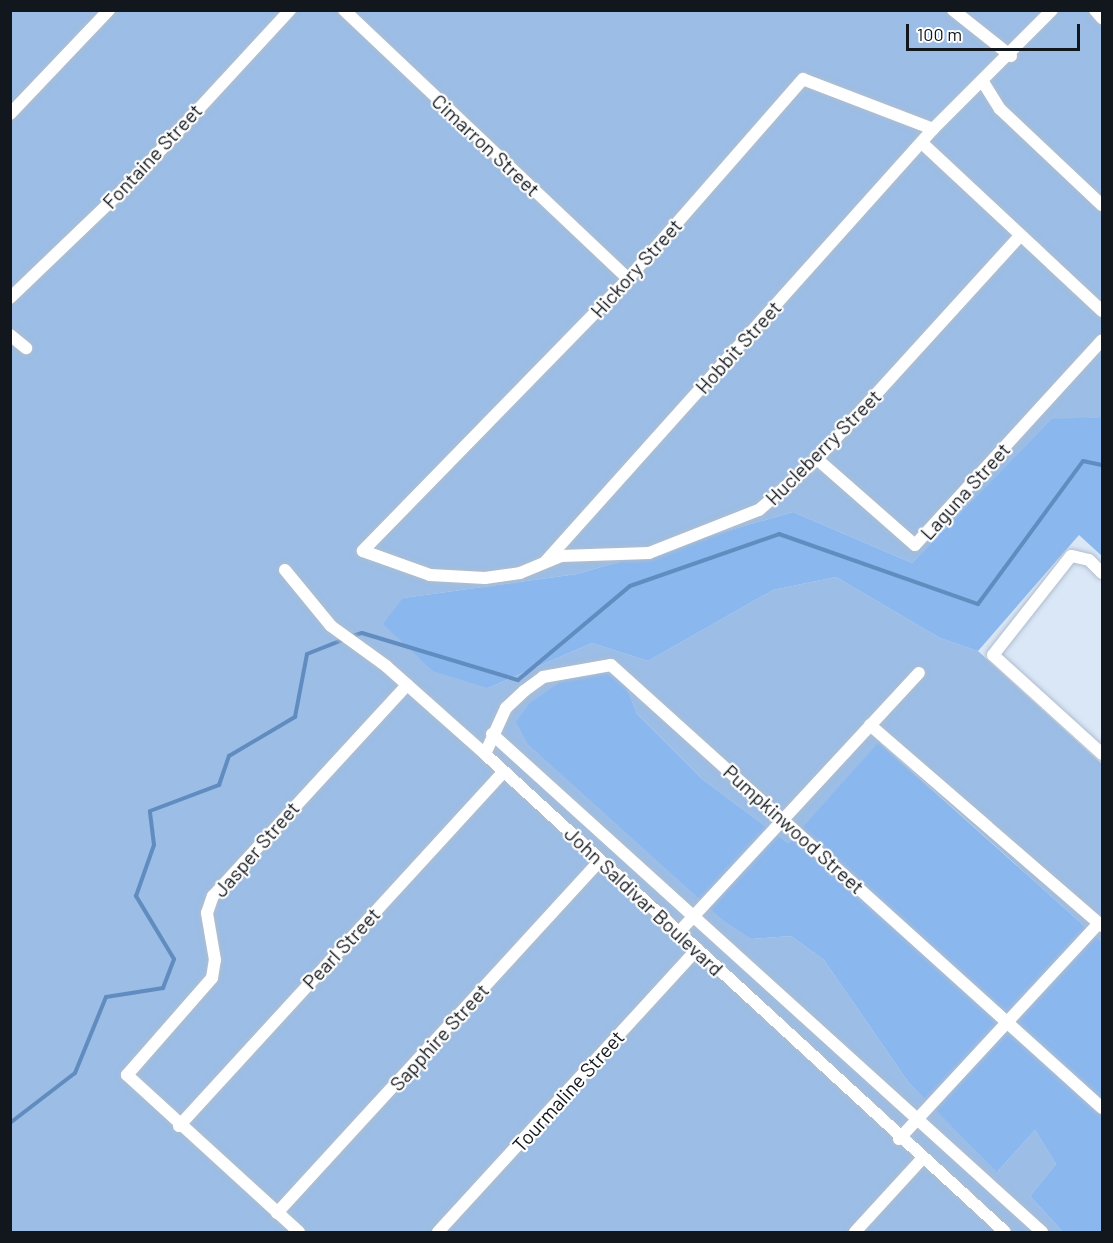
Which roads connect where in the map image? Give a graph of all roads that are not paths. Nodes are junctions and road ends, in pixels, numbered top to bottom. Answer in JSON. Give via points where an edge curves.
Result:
{"nodes":[{"id":1,"x":109,"y":10,"type":"edge"},
{"id":2,"x":290,"y":10,"type":"edge"},
{"id":3,"x":344,"y":10,"type":"edge"},
{"id":4,"x":953,"y":10,"type":"edge"},
{"id":5,"x":1052,"y":10,"type":"edge"},
{"id":6,"x":1095,"y":10,"type":"edge"},
{"id":7,"x":1102,"y":18,"type":"edge"},
{"id":8,"x":1011,"y":56,"type":"junction"},
{"id":9,"x":983,"y":82,"type":"junction"},
{"id":10,"x":10,"y":114,"type":"edge"},
{"id":11,"x":933,"y":129,"type":"junction"},
{"id":12,"x":922,"y":143,"type":"junction"},
{"id":13,"x":1102,"y":205,"type":"edge"},
{"id":14,"x":1019,"y":237,"type":"junction"},
{"id":15,"x":628,"y":279,"type":"junction"},
{"id":16,"x":10,"y":298,"type":"edge"},
{"id":17,"x":1102,"y":311,"type":"edge"},
{"id":18,"x":10,"y":335,"type":"edge"},
{"id":19,"x":1102,"y":340,"type":"edge"},
{"id":20,"x":26,"y":348,"type":"dead end"},
{"id":21,"x":817,"y":459,"type":"junction"},
{"id":22,"x":363,"y":551,"type":"joint"},
{"id":23,"x":543,"y":565,"type":"junction"},
{"id":24,"x":285,"y":570,"type":"dead end"},
{"id":25,"x":1102,"y":573,"type":"edge"},
{"id":26,"x":920,"y":673,"type":"dead end"},
{"id":27,"x":407,"y":685,"type":"junction"},
{"id":28,"x":870,"y":725,"type":"junction"},
{"id":29,"x":492,"y":734,"type":"junction"},
{"id":30,"x":485,"y":754,"type":"junction"},
{"id":31,"x":1102,"y":754,"type":"edge"},
{"id":32,"x":503,"y":772,"type":"junction"},
{"id":33,"x":783,"y":819,"type":"junction"},
{"id":34,"x":600,"y":860,"type":"junction"},
{"id":35,"x":696,"y":914,"type":"junction"},
{"id":36,"x":1101,"y":925,"type":"edge"},
{"id":37,"x":679,"y":932,"type":"junction"},
{"id":38,"x":698,"y":949,"type":"junction"},
{"id":39,"x":1007,"y":1023,"type":"junction"},
{"id":40,"x":1102,"y":1108,"type":"edge"},
{"id":41,"x":918,"y":1119,"type":"junction"},
{"id":42,"x":179,"y":1126,"type":"junction"},
{"id":43,"x":899,"y":1139,"type":"junction"},
{"id":44,"x":921,"y":1160,"type":"junction"},
{"id":45,"x":277,"y":1214,"type":"junction"},
{"id":46,"x":298,"y":1233,"type":"edge"},
{"id":47,"x":438,"y":1233,"type":"edge"},
{"id":48,"x":855,"y":1233,"type":"edge"},
{"id":49,"x":1005,"y":1233,"type":"edge"},
{"id":50,"x":1042,"y":1233,"type":"edge"}],
"edges":[{"from":1,"to":10,"type":"street"},
{"from":2,"to":16,"type":"street","name":"Fontaine Street","via":[[135,178]]},
{"from":3,"to":15,"type":"street","name":"Cimarron Street"},
{"from":4,"to":8,"type":"street"},
{"from":5,"to":8,"type":"street","name":"Hobbit Street"},
{"from":6,"to":7,"type":"street"},
{"from":8,"to":9,"type":"street","name":"Hobbit Street"},
{"from":9,"to":11,"type":"street","name":"Hobbit Street"},
{"from":9,"to":13,"type":"street","via":[[1000,109]]},
{"from":11,"to":12,"type":"street","name":"Hobbit Street"},
{"from":11,"to":15,"type":"street","name":"Hickory Street","via":[[803,79]]},
{"from":12,"to":14,"type":"street"},
{"from":12,"to":23,"type":"street","name":"Hobbit Street"},
{"from":14,"to":17,"type":"street"},
{"from":14,"to":21,"type":"street","name":"Hucleberry Street"},
{"from":15,"to":22,"type":"street","name":"Hickory Street"},
{"from":18,"to":20,"type":"street"},
{"from":19,"to":21,"type":"street","name":"Laguna Street","via":[[915,545]]},
{"from":21,"to":23,"type":"street","name":"Hucleberry Street","via":[[771,503],[679,542],[649,553],[561,556]]},
{"from":22,"to":23,"type":"street","name":"Hucleberry Street","via":[[454,578],[520,573]]},
{"from":24,"to":27,"type":"street","name":"John Saldivar Boulevard","via":[[331,626]]},
{"from":25,"to":31,"type":"street","via":[[1089,560],[1071,556],[993,655]]},
{"from":26,"to":28,"type":"street"},
{"from":27,"to":30,"type":"street","name":"John Saldivar Boulevard"},
{"from":27,"to":42,"type":"street","name":"Jasper Street","via":[[213,896],[207,913],[215,960],[212,978],[127,1076]]},
{"from":28,"to":33,"type":"street"},
{"from":28,"to":36,"type":"street"},
{"from":29,"to":30,"type":"street","name":"Pumpkinwood Street"},
{"from":29,"to":33,"type":"street","name":"Pumpkinwood Street","via":[[506,708],[543,678],[611,665]]},
{"from":29,"to":35,"type":"street","name":"John Saldivar Boulevard"},
{"from":30,"to":32,"type":"street","name":"John Saldivar Boulevard"},
{"from":32,"to":34,"type":"street","name":"John Saldivar Boulevard"},
{"from":32,"to":42,"type":"street","name":"Pearl Street"},
{"from":33,"to":35,"type":"street"},
{"from":33,"to":39,"type":"street","name":"Pumpkinwood Street"},
{"from":34,"to":37,"type":"street","name":"John Saldivar Boulevard"},
{"from":34,"to":45,"type":"street","name":"Sapphire Street"},
{"from":35,"to":37,"type":"street"},
{"from":35,"to":41,"type":"street","name":"John Saldivar Boulevard"},
{"from":36,"to":39,"type":"street"},
{"from":37,"to":38,"type":"street","name":"John Saldivar Boulevard"},
{"from":38,"to":43,"type":"street","name":"John Saldivar Boulevard"},
{"from":38,"to":47,"type":"street","name":"Tourmaline Street"},
{"from":39,"to":40,"type":"street","name":"Pumpkinwood Street"},
{"from":39,"to":41,"type":"street"},
{"from":41,"to":43,"type":"street"},
{"from":41,"to":50,"type":"street","name":"John Saldivar Boulevard"},
{"from":42,"to":45,"type":"street","name":"Jasper Street"},
{"from":43,"to":44,"type":"street","name":"John Saldivar Boulevard"},
{"from":44,"to":48,"type":"street"},
{"from":44,"to":49,"type":"street","name":"John Saldivar Boulevard"},
{"from":45,"to":46,"type":"street","name":"Jasper Street"}]}
